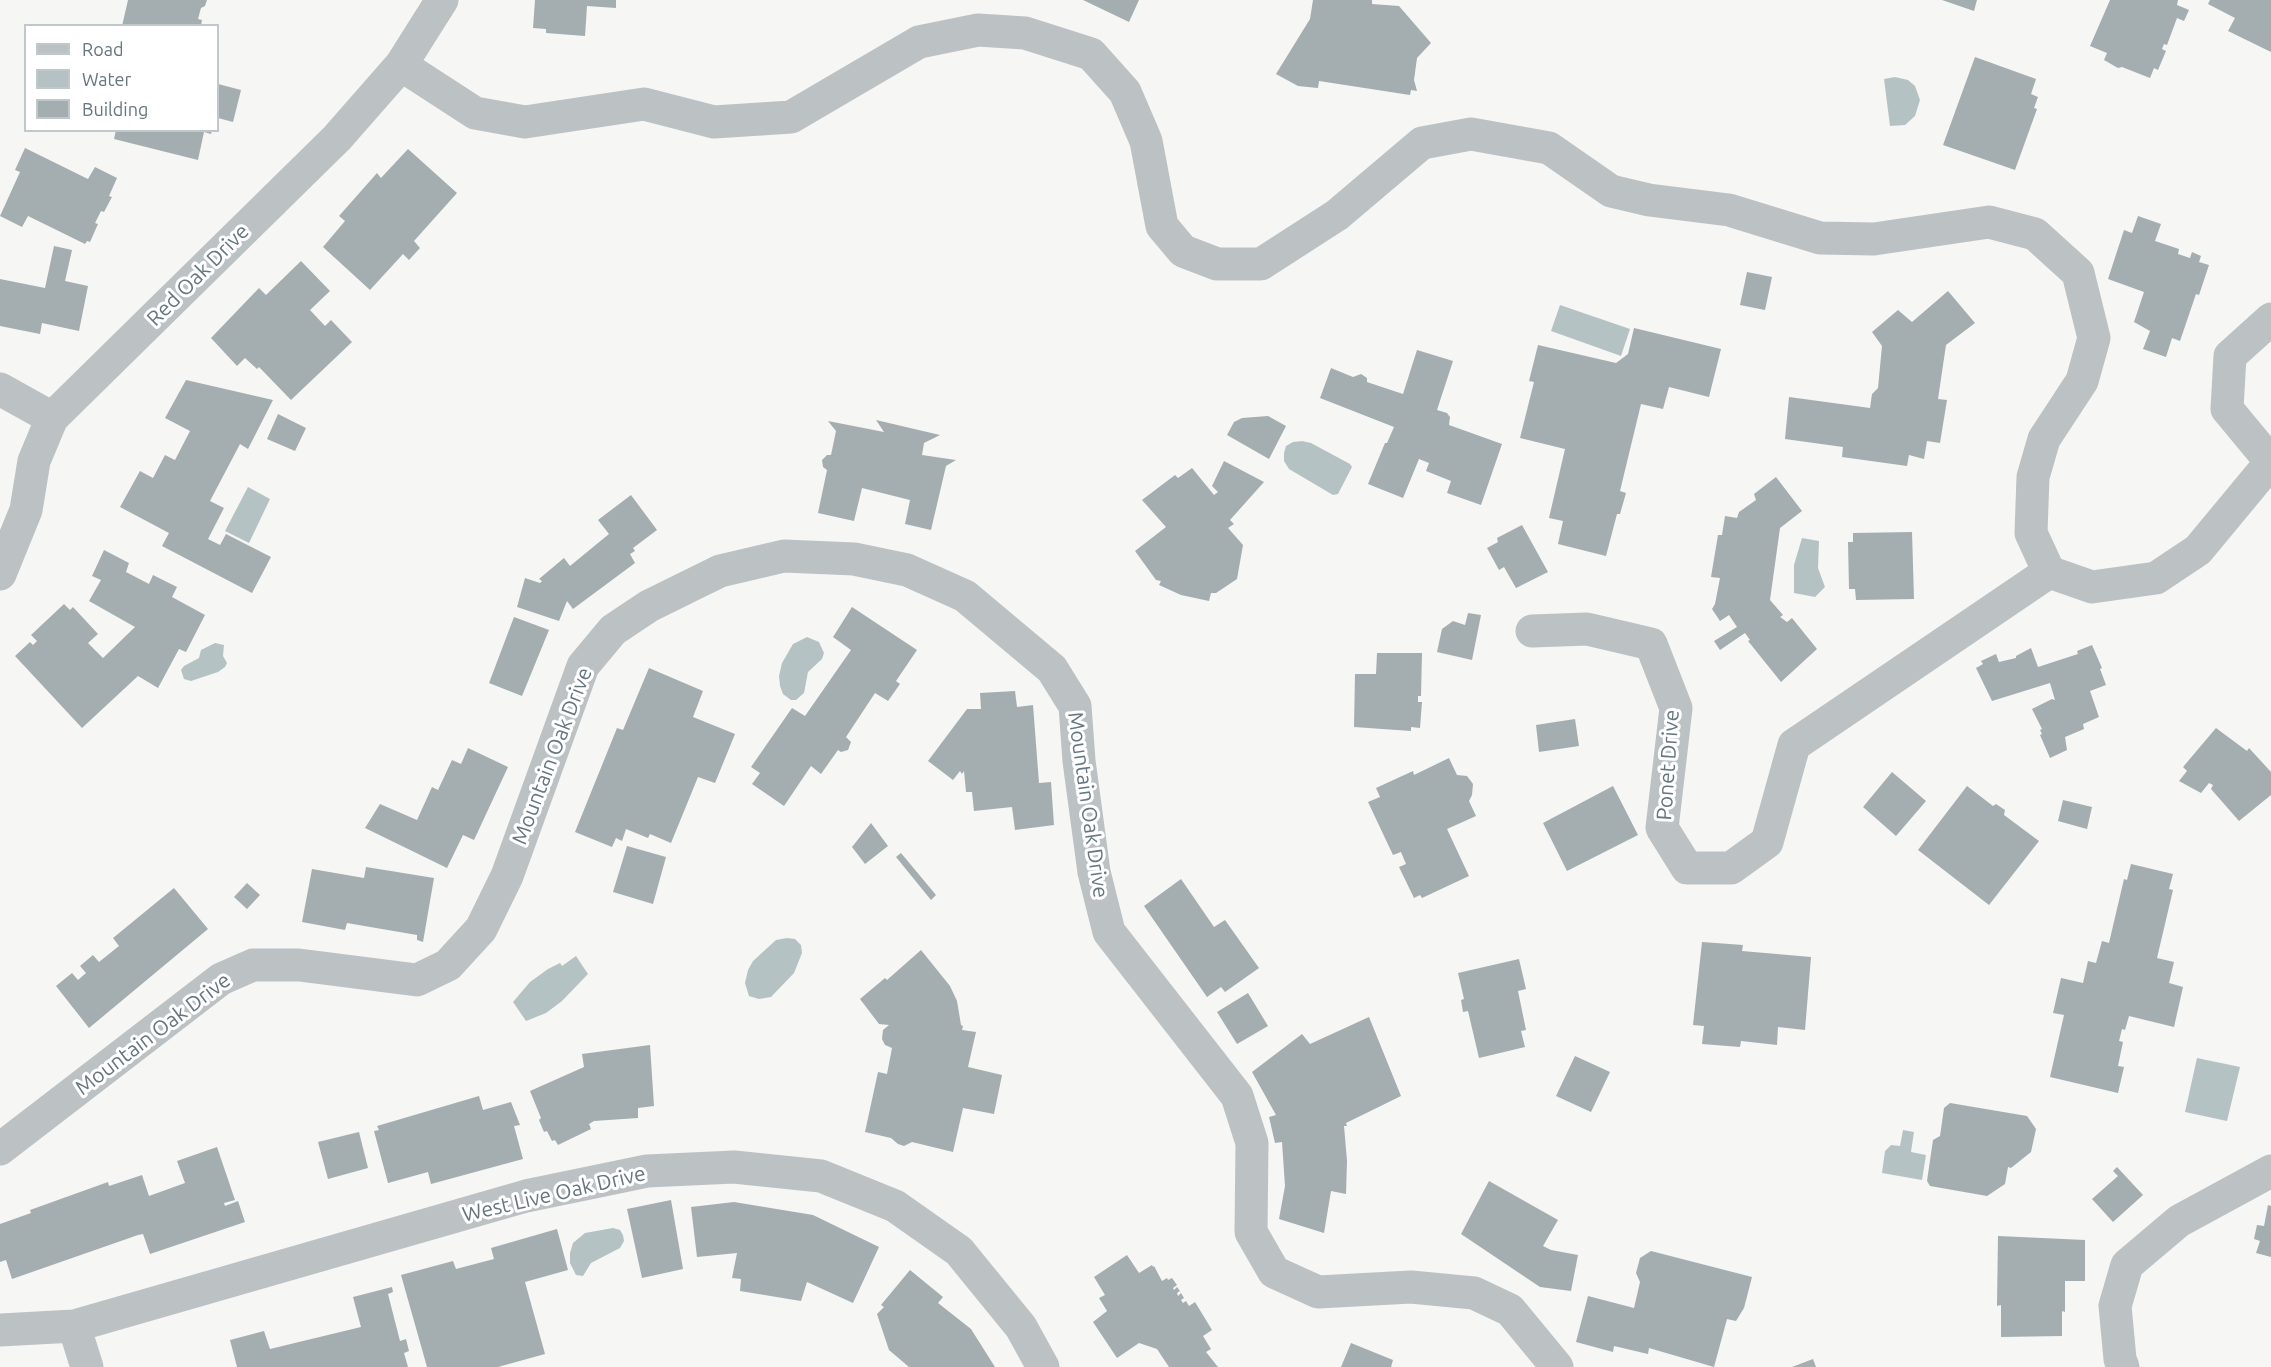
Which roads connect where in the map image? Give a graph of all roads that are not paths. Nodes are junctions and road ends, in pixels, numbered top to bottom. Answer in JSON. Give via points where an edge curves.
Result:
{"nodes":[{"id":1,"x":442,"y":0,"type":"edge"},
{"id":2,"x":401,"y":65,"type":"junction"},
{"id":3,"x":2271,"y":319,"type":"edge"},
{"id":4,"x":0,"y":389,"type":"edge"},
{"id":5,"x":52,"y":418,"type":"junction"},
{"id":6,"x":2271,"y":462,"type":"edge"},
{"id":7,"x":2049,"y":572,"type":"junction"},
{"id":8,"x":0,"y":574,"type":"edge"},
{"id":9,"x":1532,"y":631,"type":"dead end"},
{"id":10,"x":0,"y":1149,"type":"edge"},
{"id":11,"x":2271,"y":1171,"type":"edge"},
{"id":12,"x":74,"y":1326,"type":"junction"},
{"id":13,"x":0,"y":1330,"type":"edge"},
{"id":14,"x":87,"y":1367,"type":"edge"},
{"id":15,"x":1043,"y":1367,"type":"edge"},
{"id":16,"x":1557,"y":1367,"type":"edge"},
{"id":17,"x":2123,"y":1367,"type":"edge"}],
"edges":[{"from":1,"to":2,"type":"street","name":"Red Oak Drive"},
{"from":2,"to":5,"type":"street","name":"Red Oak Drive","via":[[338,138]]},
{"from":2,"to":7,"type":"street","via":[[475,113],[525,122],[644,104],[714,122],[791,117],[919,42],[978,30],[1025,33],[1091,54],[1125,92],[1146,141],[1162,226],[1183,251],[1217,264],[1261,264],[1337,215],[1422,143],[1471,134],[1549,148],[1611,191],[1730,210],[1820,238],[1874,239],[1989,222],[2035,234],[2078,273],[2094,338],[2082,381],[2044,439],[2033,477],[2031,533]]},
{"from":3,"to":6,"type":"street","via":[[2230,356],[2227,409]]},
{"from":4,"to":5,"type":"street"},
{"from":5,"to":8,"type":"street","name":"Red Oak Drive","via":[[34,461],[26,510]]},
{"from":6,"to":7,"type":"street","via":[[2198,550],[2156,578],[2092,587]]},
{"from":7,"to":9,"type":"street","name":"Ponet Drive","via":[[1794,745],[1767,842],[1731,868],[1687,868],[1662,828],[1676,708],[1651,644],[1587,629]]},
{"from":10,"to":16,"type":"street","name":"Mountain Oak Drive","via":[[221,979],[253,964],[299,965],[417,980],[448,965],[481,929],[507,876],[583,666],[613,630],[649,606],[720,571],[784,556],[854,559],[907,570],[965,596],[1052,669],[1075,706],[1094,872],[1109,932],[1237,1096],[1252,1143],[1251,1232],[1274,1272],[1318,1292],[1411,1287],[1474,1293],[1510,1310]]},
{"from":11,"to":17,"type":"street","via":[[2179,1221],[2127,1265],[2115,1306]]},
{"from":12,"to":13,"type":"street","name":"West Live Oak Drive"},
{"from":12,"to":14,"type":"street"},
{"from":12,"to":15,"type":"street","name":"West Live Oak Drive","via":[[526,1197],[647,1171],[734,1167],[821,1176],[895,1206],[959,1251],[1022,1327]]}]}
